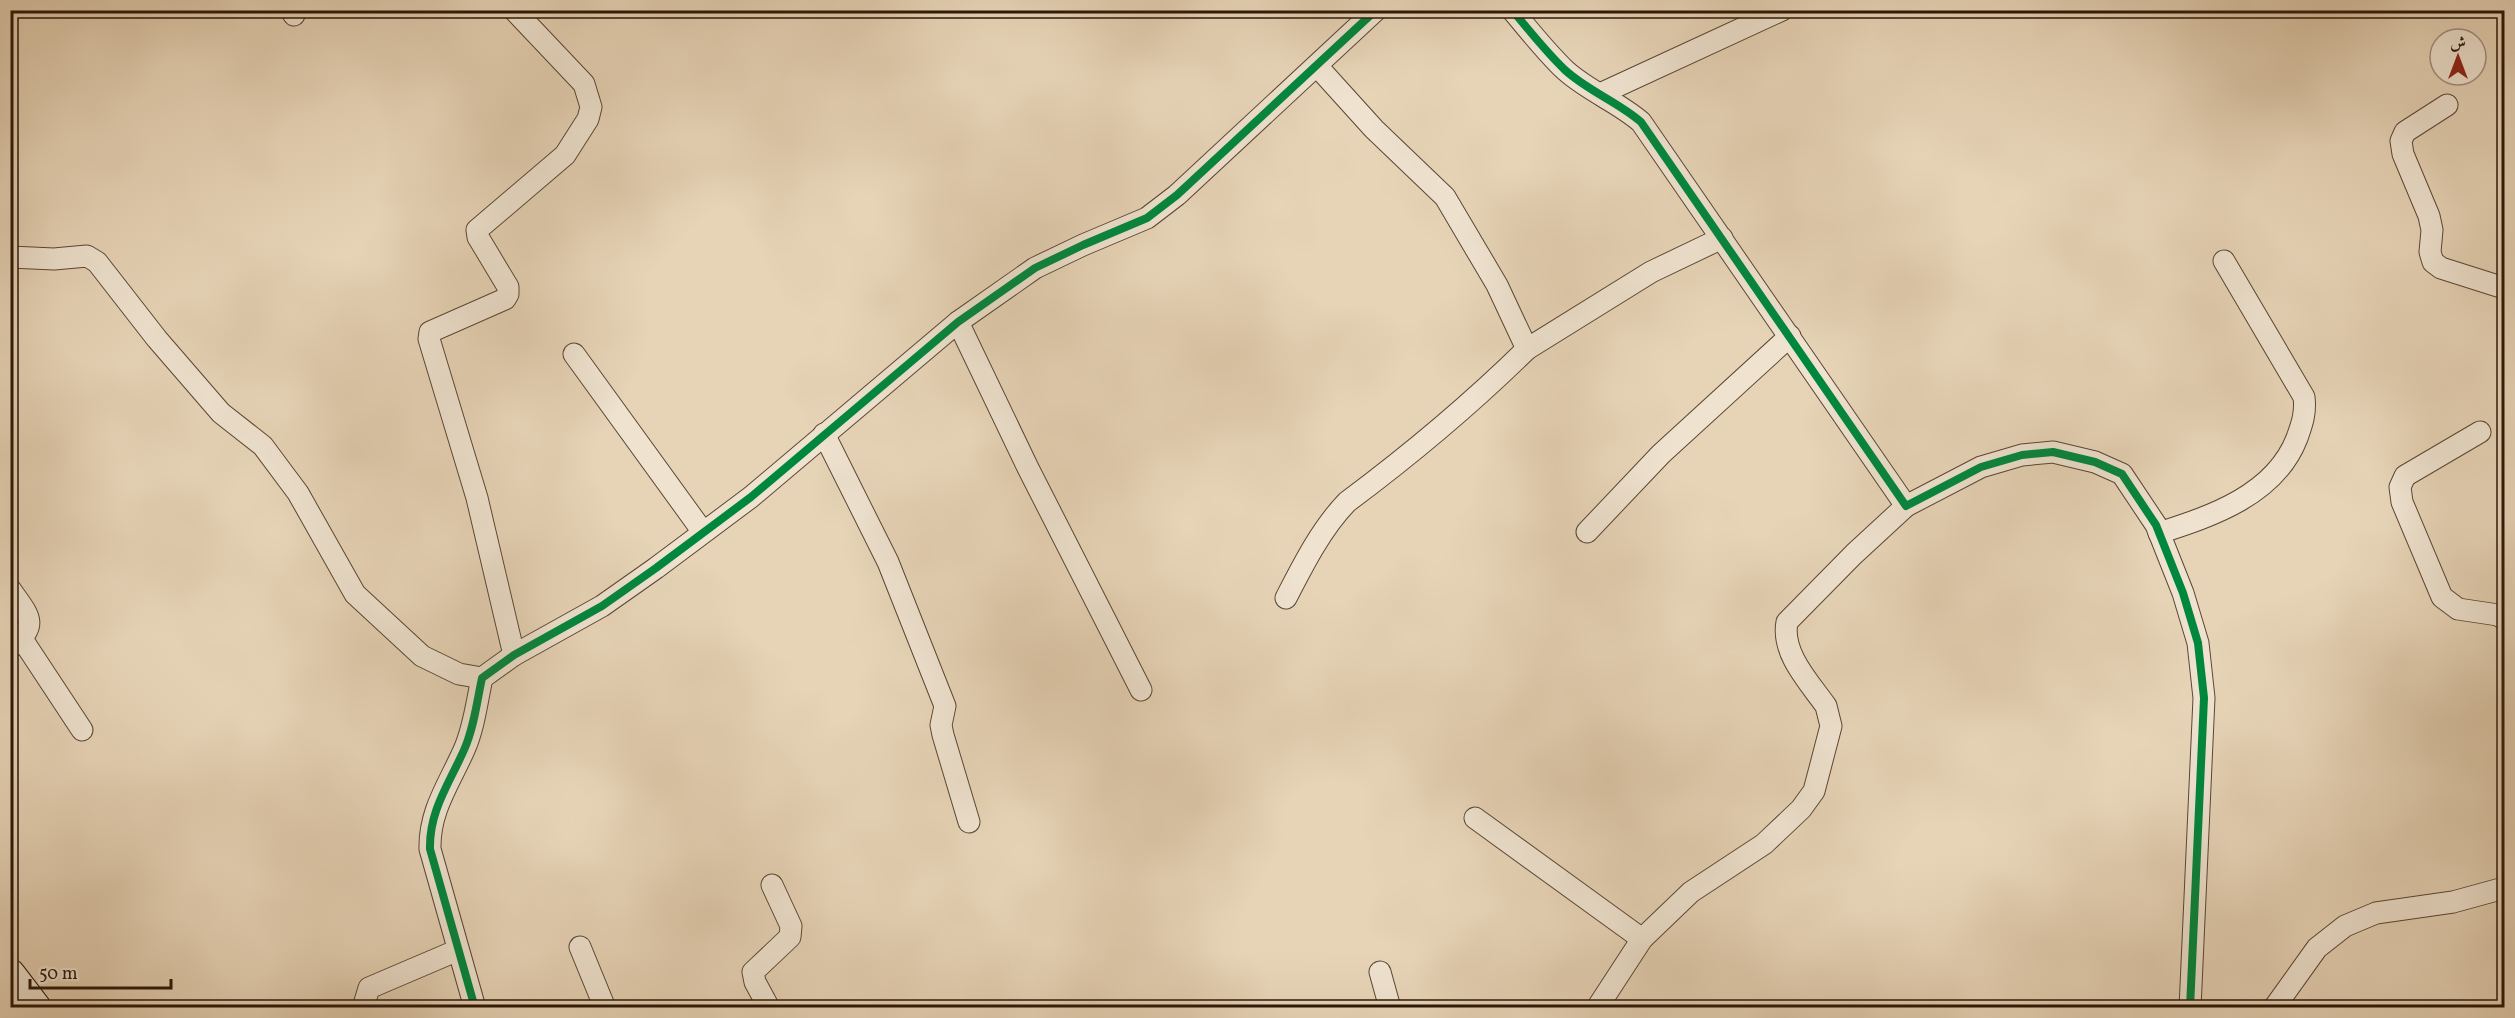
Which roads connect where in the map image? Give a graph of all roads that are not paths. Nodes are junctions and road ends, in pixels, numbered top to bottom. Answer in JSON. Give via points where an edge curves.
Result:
{"nodes":[{"id":1,"x":514,"y":10,"type":"edge"},
{"id":2,"x":1376,"y":10,"type":"edge"},
{"id":3,"x":1512,"y":10,"type":"edge"},
{"id":4,"x":1782,"y":10,"type":"edge"},
{"id":5,"x":1317,"y":66,"type":"junction"},
{"id":6,"x":1600,"y":94,"type":"junction"},
{"id":7,"x":2447,"y":105,"type":"dead end"},
{"id":8,"x":1722,"y":238,"type":"junction"},
{"id":9,"x":10,"y":257,"type":"edge"},
{"id":10,"x":2224,"y":261,"type":"dead end"},
{"id":11,"x":2505,"y":288,"type":"edge"},
{"id":12,"x":958,"y":322,"type":"junction"},
{"id":13,"x":1790,"y":336,"type":"junction"},
{"id":14,"x":1527,"y":349,"type":"junction"},
{"id":15,"x":574,"y":354,"type":"dead end"},
{"id":16,"x":2480,"y":432,"type":"dead end"},
{"id":17,"x":824,"y":434,"type":"junction"},
{"id":18,"x":1906,"y":506,"type":"junction"},
{"id":19,"x":703,"y":532,"type":"junction"},
{"id":20,"x":1587,"y":532,"type":"dead end"},
{"id":21,"x":2159,"y":533,"type":"junction"},
{"id":22,"x":10,"y":589,"type":"edge"},
{"id":23,"x":1286,"y":598,"type":"dead end"},
{"id":24,"x":2505,"y":620,"type":"edge"},
{"id":25,"x":16,"y":643,"type":"edge"},
{"id":26,"x":514,"y":655,"type":"junction"},
{"id":27,"x":482,"y":678,"type":"junction"},
{"id":28,"x":1141,"y":690,"type":"dead end"},
{"id":29,"x":82,"y":730,"type":"dead end"},
{"id":30,"x":1475,"y":818,"type":"dead end"},
{"id":31,"x":969,"y":822,"type":"dead end"},
{"id":32,"x":772,"y":885,"type":"dead end"},
{"id":33,"x":2505,"y":888,"type":"edge"},
{"id":34,"x":1642,"y":939,"type":"junction"},
{"id":35,"x":580,"y":948,"type":"dead end"},
{"id":36,"x":458,"y":950,"type":"junction"},
{"id":37,"x":1380,"y":972,"type":"dead end"},
{"id":38,"x":10,"y":974,"type":"edge"},
{"id":39,"x":36,"y":1008,"type":"edge"},
{"id":40,"x":363,"y":1008,"type":"edge"},
{"id":41,"x":475,"y":1008,"type":"edge"},
{"id":42,"x":605,"y":1008,"type":"edge"},
{"id":43,"x":769,"y":1008,"type":"edge"},
{"id":44,"x":1390,"y":1008,"type":"edge"},
{"id":45,"x":1597,"y":1008,"type":"edge"},
{"id":46,"x":2190,"y":1008,"type":"edge"},
{"id":47,"x":2274,"y":1008,"type":"edge"}],
"edges":[{"from":1,"to":26,"type":"street","via":[[584,84],[591,107],[588,119],[565,155],[477,230],[508,287],[505,299],[430,332],[429,339],[477,498]]},
{"from":2,"to":5,"type":"street"},
{"from":3,"to":6,"type":"street","via":[[1564,69]]},
{"from":4,"to":6,"type":"street"},
{"from":5,"to":12,"type":"street","via":[[1147,218],[1035,268]]},
{"from":5,"to":14,"type":"street","via":[[1374,129],[1445,196],[1497,285]]},
{"from":6,"to":8,"type":"street","via":[[1641,122]]},
{"from":7,"to":11,"type":"street","via":[[2405,132],[2401,141],[2429,216],[2433,262]]},
{"from":8,"to":13,"type":"street"},
{"from":8,"to":14,"type":"street","via":[[1651,272]]},
{"from":9,"to":27,"type":"street","via":[[87,256],[97,262],[221,413],[263,446],[298,494],[355,594],[422,656],[459,674]]},
{"from":10,"to":21,"type":"street","via":[[2304,398],[2304,418],[2280,468],[2252,493],[2203,519]]},
{"from":12,"to":17,"type":"street"},
{"from":12,"to":28,"type":"street"},
{"from":13,"to":18,"type":"street"},
{"from":13,"to":20,"type":"street","via":[[1661,454]]},
{"from":14,"to":23,"type":"street","via":[[1404,459],[1339,510]]},
{"from":15,"to":19,"type":"street"},
{"from":16,"to":24,"type":"street","via":[[2404,476],[2400,488],[2402,502],[2442,597],[2458,609],[2498,615]]},
{"from":17,"to":19,"type":"street"},
{"from":17,"to":31,"type":"street","via":[[888,562],[945,706],[943,735]]},
{"from":18,"to":21,"type":"street","via":[[1981,467],[2022,455],[2053,453],[2096,462],[2122,474]]},
{"from":18,"to":34,"type":"street","via":[[1787,622],[1791,653],[1830,716],[1831,726],[1814,791],[1764,844],[1691,892]]},
{"from":19,"to":26,"type":"street","via":[[602,606]]},
{"from":21,"to":46,"type":"street","via":[[2186,603],[2203,674]]},
{"from":22,"to":25,"type":"street","via":[[30,618],[30,629]]},
{"from":25,"to":29,"type":"street"},
{"from":26,"to":27,"type":"street"},
{"from":27,"to":36,"type":"street","via":[[465,748],[434,811],[430,832],[430,849]]},
{"from":30,"to":34,"type":"street"},
{"from":32,"to":43,"type":"street","via":[[792,932],[753,972]]},
{"from":33,"to":47,"type":"street","via":[[2453,903],[2376,914],[2345,926],[2317,948]]},
{"from":34,"to":45,"type":"street"},
{"from":35,"to":42,"type":"street"},
{"from":36,"to":40,"type":"street","via":[[369,988]]},
{"from":36,"to":41,"type":"street"},
{"from":37,"to":44,"type":"street"},
{"from":38,"to":39,"type":"main road"}]}
